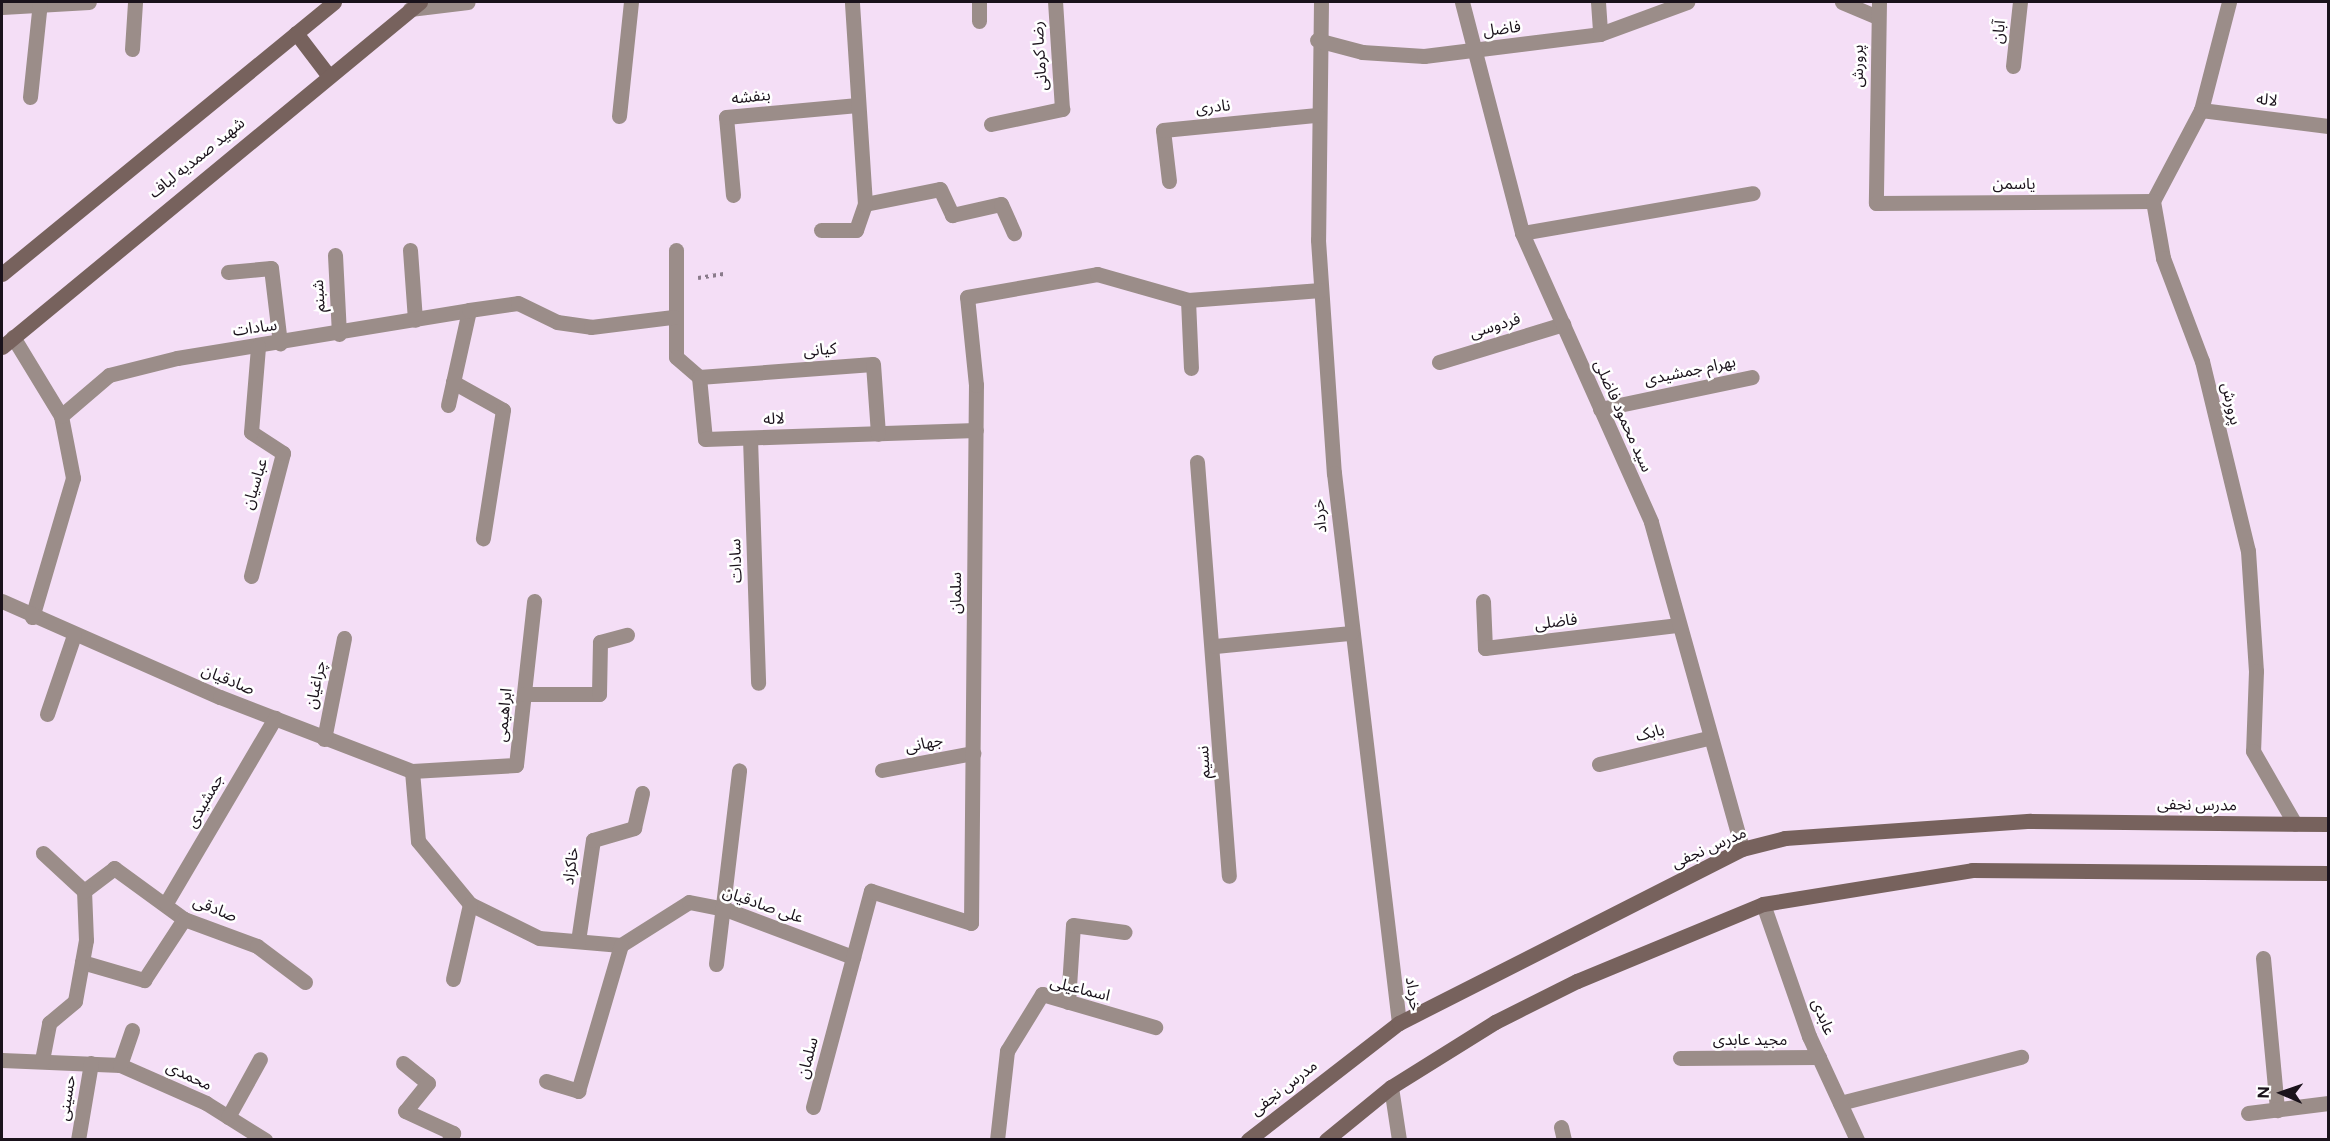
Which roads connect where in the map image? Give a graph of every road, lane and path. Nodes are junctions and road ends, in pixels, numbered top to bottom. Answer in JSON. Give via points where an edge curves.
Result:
{"nodes":[{"id":1,"x":89,"y":2,"type":"edge"},
{"id":2,"x":135,"y":2,"type":"edge"},
{"id":3,"x":334,"y":2,"type":"edge"},
{"id":4,"x":468,"y":2,"type":"edge"},
{"id":5,"x":631,"y":2,"type":"edge"},
{"id":6,"x":852,"y":2,"type":"edge"},
{"id":7,"x":979,"y":2,"type":"edge"},
{"id":8,"x":1055,"y":2,"type":"edge"},
{"id":9,"x":1321,"y":2,"type":"edge"},
{"id":10,"x":1462,"y":2,"type":"edge"},
{"id":11,"x":1598,"y":2,"type":"edge"},
{"id":12,"x":1687,"y":2,"type":"edge"},
{"id":13,"x":1842,"y":2,"type":"edge"},
{"id":14,"x":2020,"y":2,"type":"edge"},
{"id":15,"x":2229,"y":2,"type":"edge"},
{"id":16,"x":40,"y":3,"type":"edge"},
{"id":17,"x":415,"y":5,"type":"edge"},
{"id":18,"x":2,"y":7,"type":"edge"},
{"id":19,"x":1878,"y":9,"type":"edge"},
{"id":20,"x":979,"y":21,"type":"dead end"},
{"id":21,"x":296,"y":33,"type":"junction"},
{"id":22,"x":1600,"y":34,"type":"junction"},
{"id":23,"x":1317,"y":40,"type":"junction"},
{"id":24,"x":132,"y":49,"type":"dead end"},
{"id":25,"x":1476,"y":51,"type":"junction"},
{"id":26,"x":2013,"y":66,"type":"dead end"},
{"id":27,"x":328,"y":75,"type":"junction"},
{"id":28,"x":30,"y":97,"type":"dead end"},
{"id":29,"x":857,"y":105,"type":"junction"},
{"id":30,"x":2201,"y":110,"type":"junction"},
{"id":31,"x":1317,"y":115,"type":"junction"},
{"id":32,"x":619,"y":116,"type":"dead end"},
{"id":33,"x":991,"y":124,"type":"dead end"},
{"id":34,"x":2328,"y":126,"type":"edge"},
{"id":35,"x":1169,"y":181,"type":"dead end"},
{"id":36,"x":1753,"y":192,"type":"dead end"},
{"id":37,"x":733,"y":195,"type":"dead end"},
{"id":38,"x":2153,"y":201,"type":"junction"},
{"id":39,"x":1876,"y":203,"type":"joint"},
{"id":40,"x":865,"y":204,"type":"junction"},
{"id":41,"x":820,"y":230,"type":"dead end"},
{"id":42,"x":1014,"y":233,"type":"dead end"},
{"id":43,"x":1522,"y":233,"type":"junction"},
{"id":44,"x":410,"y":250,"type":"dead end"},
{"id":45,"x":676,"y":250,"type":"dead end"},
{"id":46,"x":334,"y":255,"type":"dead end"},
{"id":47,"x":228,"y":272,"type":"dead end"},
{"id":48,"x":2,"y":274,"type":"edge"},
{"id":49,"x":1321,"y":290,"type":"junction"},
{"id":50,"x":1188,"y":300,"type":"junction"},
{"id":51,"x":469,"y":310,"type":"junction"},
{"id":52,"x":674,"y":317,"type":"junction"},
{"id":53,"x":415,"y":320,"type":"junction"},
{"id":54,"x":1563,"y":324,"type":"junction"},
{"id":55,"x":339,"y":334,"type":"junction"},
{"id":56,"x":7,"y":342,"type":"edge"},
{"id":57,"x":280,"y":343,"type":"junction"},
{"id":58,"x":258,"y":346,"type":"junction"},
{"id":59,"x":1438,"y":362,"type":"dead end"},
{"id":60,"x":1191,"y":368,"type":"dead end"},
{"id":61,"x":699,"y":377,"type":"junction"},
{"id":62,"x":1752,"y":377,"type":"dead end"},
{"id":63,"x":453,"y":382,"type":"junction"},
{"id":64,"x":448,"y":405,"type":"dead end"},
{"id":65,"x":1600,"y":408,"type":"junction"},
{"id":66,"x":61,"y":417,"type":"junction"},
{"id":67,"x":976,"y":430,"type":"junction"},
{"id":68,"x":878,"y":434,"type":"junction"},
{"id":69,"x":750,"y":438,"type":"junction"},
{"id":70,"x":1197,"y":462,"type":"dead end"},
{"id":71,"x":483,"y":538,"type":"dead end"},
{"id":72,"x":251,"y":576,"type":"dead end"},
{"id":73,"x":2,"y":601,"type":"edge"},
{"id":74,"x":1483,"y":601,"type":"dead end"},
{"id":75,"x":534,"y":602,"type":"dead end"},
{"id":76,"x":32,"y":617,"type":"junction"},
{"id":77,"x":1679,"y":626,"type":"junction"},
{"id":78,"x":1351,"y":633,"type":"junction"},
{"id":79,"x":74,"y":635,"type":"junction"},
{"id":80,"x":627,"y":635,"type":"dead end"},
{"id":81,"x":344,"y":639,"type":"dead end"},
{"id":82,"x":1215,"y":646,"type":"junction"},
{"id":83,"x":758,"y":683,"type":"dead end"},
{"id":84,"x":524,"y":694,"type":"junction"},
{"id":85,"x":47,"y":714,"type":"dead end"},
{"id":86,"x":275,"y":718,"type":"junction"},
{"id":87,"x":1708,"y":738,"type":"junction"},
{"id":88,"x":324,"y":739,"type":"junction"},
{"id":89,"x":973,"y":753,"type":"junction"},
{"id":90,"x":1599,"y":764,"type":"dead end"},
{"id":91,"x":739,"y":770,"type":"dead end"},
{"id":92,"x":882,"y":770,"type":"dead end"},
{"id":93,"x":412,"y":771,"type":"junction"},
{"id":94,"x":642,"y":793,"type":"dead end"},
{"id":95,"x":2295,"y":824,"type":"junction"},
{"id":96,"x":2328,"y":824,"type":"edge"},
{"id":97,"x":1742,"y":849,"type":"junction"},
{"id":98,"x":42,"y":854,"type":"dead end"},
{"id":99,"x":2328,"y":873,"type":"edge"},
{"id":100,"x":1229,"y":876,"type":"dead end"},
{"id":101,"x":84,"y":891,"type":"junction"},
{"id":102,"x":166,"y":903,"type":"junction"},
{"id":103,"x":470,"y":904,"type":"junction"},
{"id":104,"x":1763,"y":904,"type":"junction"},
{"id":105,"x":725,"y":909,"type":"junction"},
{"id":106,"x":184,"y":919,"type":"junction"},
{"id":107,"x":1125,"y":932,"type":"dead end"},
{"id":108,"x":578,"y":942,"type":"junction"},
{"id":109,"x":621,"y":945,"type":"junction"},
{"id":110,"x":853,"y":957,"type":"junction"},
{"id":111,"x":2263,"y":958,"type":"dead end"},
{"id":112,"x":82,"y":962,"type":"junction"},
{"id":113,"x":716,"y":964,"type":"dead end"},
{"id":114,"x":453,"y":979,"type":"dead end"},
{"id":115,"x":305,"y":982,"type":"dead end"},
{"id":116,"x":1068,"y":1002,"type":"junction"},
{"id":117,"x":1399,"y":1023,"type":"junction"},
{"id":118,"x":1155,"y":1027,"type":"dead end"},
{"id":119,"x":132,"y":1030,"type":"dead end"},
{"id":120,"x":2021,"y":1057,"type":"dead end"},
{"id":121,"x":1680,"y":1058,"type":"dead end"},
{"id":122,"x":1820,"y":1058,"type":"junction"},
{"id":123,"x":260,"y":1059,"type":"dead end"},
{"id":124,"x":2,"y":1060,"type":"edge"},
{"id":125,"x":42,"y":1060,"type":"junction"},
{"id":126,"x":91,"y":1063,"type":"junction"},
{"id":127,"x":403,"y":1063,"type":"dead end"},
{"id":128,"x":120,"y":1065,"type":"junction"},
{"id":129,"x":546,"y":1082,"type":"dead end"},
{"id":130,"x":1391,"y":1087,"type":"junction"},
{"id":131,"x":1840,"y":1103,"type":"junction"},
{"id":132,"x":2328,"y":1103,"type":"edge"},
{"id":133,"x":813,"y":1107,"type":"dead end"},
{"id":134,"x":2277,"y":1110,"type":"junction"},
{"id":135,"x":2248,"y":1113,"type":"dead end"},
{"id":136,"x":228,"y":1117,"type":"junction"},
{"id":137,"x":78,"y":1140,"type":"edge"},
{"id":138,"x":265,"y":1140,"type":"edge"},
{"id":139,"x":449,"y":1140,"type":"edge"},
{"id":140,"x":997,"y":1140,"type":"edge"},
{"id":141,"x":1248,"y":1140,"type":"edge"},
{"id":142,"x":1326,"y":1140,"type":"edge"},
{"id":143,"x":1399,"y":1140,"type":"edge"},
{"id":144,"x":1857,"y":1140,"type":"edge"}],
"edges":[{"from":1,"to":16,"type":"street"},
{"from":2,"to":24,"type":"street"},
{"from":3,"to":21,"type":"main road","name":"شهید صمدیه لباف"},
{"from":4,"to":17,"type":"street"},
{"from":5,"to":32,"type":"street"},
{"from":6,"to":29,"type":"street"},
{"from":7,"to":20,"type":"street"},
{"from":8,"to":33,"type":"street","name":"رضا کرمانی","via":[[1062,109]]},
{"from":9,"to":23,"type":"street","name":"خرداد"},
{"from":10,"to":25,"type":"street","name":"سید محمود فاضلی"},
{"from":11,"to":22,"type":"street"},
{"from":12,"to":22,"type":"street","name":"فاضل"},
{"from":13,"to":19,"type":"street"},
{"from":14,"to":26,"type":"street","name":"آبان"},
{"from":15,"to":30,"type":"street"},
{"from":16,"to":18,"type":"street"},
{"from":16,"to":28,"type":"street"},
{"from":17,"to":27,"type":"main road","name":"شهید صمدیه لباف"},
{"from":19,"to":39,"type":"street","name":"پرورش"},
{"from":21,"to":27,"type":"main road"},
{"from":21,"to":48,"type":"main road","name":"شهید صمدیه لباف"},
{"from":22,"to":25,"type":"street","name":"فاضل"},
{"from":23,"to":25,"type":"street","name":"فاضل","via":[[1362,52],[1424,56]]},
{"from":23,"to":31,"type":"street","name":"خرداد"},
{"from":25,"to":43,"type":"street","name":"سید محمود فاضلی"},
{"from":27,"to":56,"type":"main road","name":"شهید صمدیه لباف"},
{"from":29,"to":37,"type":"street","name":"بنفشه","via":[[726,117]]},
{"from":29,"to":40,"type":"street"},
{"from":30,"to":34,"type":"street","name":"لاله"},
{"from":30,"to":38,"type":"street"},
{"from":31,"to":35,"type":"street","name":"نادری","via":[[1163,130]]},
{"from":31,"to":49,"type":"street","name":"خرداد"},
{"from":36,"to":43,"type":"street"},
{"from":38,"to":39,"type":"street","name":"یاسمن"},
{"from":38,"to":95,"type":"street","name":"پرورش","via":[[2163,258],[2202,362],[2248,551],[2256,671],[2253,751]]},
{"from":40,"to":41,"type":"street","via":[[856,230]]},
{"from":40,"to":42,"type":"street","via":[[940,189],[952,215],[1001,204]]},
{"from":43,"to":54,"type":"street","name":"سید محمود فاضلی"},
{"from":44,"to":53,"type":"street"},
{"from":45,"to":52,"type":"street"},
{"from":46,"to":55,"type":"street","name":"شبنم"},
{"from":47,"to":57,"type":"street","via":[[271,268]]},
{"from":49,"to":50,"type":"street","name":"سلمان"},
{"from":49,"to":78,"type":"street","name":"خرداد"},
{"from":50,"to":60,"type":"street"},
{"from":50,"to":67,"type":"street","name":"سلمان","via":[[1097,274],[967,297]]},
{"from":51,"to":52,"type":"street","name":"سادات","via":[[518,303],[557,322],[591,327]]},
{"from":51,"to":53,"type":"street","name":"سادات"},
{"from":51,"to":63,"type":"street"},
{"from":52,"to":61,"type":"street","via":[[676,357]]},
{"from":53,"to":55,"type":"street","name":"سادات"},
{"from":54,"to":59,"type":"street","name":"فردوسی"},
{"from":54,"to":65,"type":"street","name":"سید محمود فاضلی"},
{"from":55,"to":57,"type":"street","name":"سادات"},
{"from":56,"to":66,"type":"street"},
{"from":57,"to":58,"type":"street","name":"سادات"},
{"from":58,"to":66,"type":"street","name":"سادات","via":[[109,375]]},
{"from":58,"to":72,"type":"street","name":"عباسیان","via":[[251,432],[283,453]]},
{"from":61,"to":68,"type":"street","name":"کیانی","via":[[873,364]]},
{"from":61,"to":69,"type":"street","name":"لاله","via":[[705,439]]},
{"from":62,"to":65,"type":"street","name":"بهرام جمشیدی"},
{"from":63,"to":64,"type":"street"},
{"from":63,"to":71,"type":"street","via":[[503,410]]},
{"from":65,"to":77,"type":"street","name":"سید محمود فاضلی","via":[[1652,522]]},
{"from":66,"to":76,"type":"street","via":[[74,478]]},
{"from":67,"to":68,"type":"street","name":"لاله"},
{"from":67,"to":89,"type":"street","name":"سلمان"},
{"from":68,"to":69,"type":"street","name":"لاله"},
{"from":69,"to":83,"type":"street","name":"سادات"},
{"from":70,"to":82,"type":"street","name":"نسیم"},
{"from":73,"to":76,"type":"street","name":"صادقیان"},
{"from":74,"to":77,"type":"street","name":"فاضلی","via":[[1485,648]]},
{"from":75,"to":84,"type":"street","name":"ابراهیمی"},
{"from":76,"to":79,"type":"street","name":"صادقیان"},
{"from":77,"to":87,"type":"street","name":"سید محمود فاضلی"},
{"from":78,"to":82,"type":"street"},
{"from":78,"to":117,"type":"street","name":"خرداد"},
{"from":79,"to":85,"type":"street"},
{"from":79,"to":86,"type":"street","name":"صادقیان"},
{"from":80,"to":84,"type":"street","via":[[600,642],[599,694]]},
{"from":81,"to":88,"type":"street","name":"چراغیان"},
{"from":82,"to":100,"type":"street","name":"نسیم"},
{"from":84,"to":93,"type":"street","name":"ابراهیمی","via":[[516,765]]},
{"from":86,"to":88,"type":"street","name":"صادقیان"},
{"from":86,"to":102,"type":"street","name":"جمشیدی"},
{"from":87,"to":90,"type":"street","name":"بابک"},
{"from":87,"to":97,"type":"street","name":"سید محمود فاضلی"},
{"from":88,"to":93,"type":"street","name":"صادقیان"},
{"from":89,"to":92,"type":"street","name":"جهانی"},
{"from":89,"to":110,"type":"street","name":"سلمان","via":[[971,923],[871,891]]},
{"from":91,"to":105,"type":"street"},
{"from":93,"to":103,"type":"street","via":[[418,841]]},
{"from":94,"to":108,"type":"street","name":"خاکزاد","via":[[634,828],[593,840]]},
{"from":95,"to":96,"type":"main road","name":"مدرس نجفی"},
{"from":95,"to":97,"type":"main road","name":"مدرس نجفی","via":[[2030,821],[1785,838]]},
{"from":97,"to":117,"type":"main road","name":"مدرس نجفی"},
{"from":98,"to":101,"type":"street"},
{"from":99,"to":104,"type":"main road","via":[[1971,870]]},
{"from":101,"to":102,"type":"street","name":"صادقی","via":[[114,868]]},
{"from":101,"to":112,"type":"street"},
{"from":102,"to":106,"type":"street","name":"صادقی"},
{"from":103,"to":108,"type":"street","via":[[538,938]]},
{"from":103,"to":114,"type":"street"},
{"from":104,"to":122,"type":"street","name":"عابدی"},
{"from":104,"to":130,"type":"main road","via":[[1567,986],[1496,1022]]},
{"from":105,"to":109,"type":"street","name":"علی صادقیان","via":[[689,902]]},
{"from":105,"to":110,"type":"street","name":"علی صادقیان"},
{"from":105,"to":113,"type":"street"},
{"from":106,"to":112,"type":"street","via":[[144,980]]},
{"from":106,"to":115,"type":"street","name":"صادقی","via":[[257,946]]},
{"from":107,"to":116,"type":"street","via":[[1073,925]]},
{"from":108,"to":109,"type":"street"},
{"from":109,"to":129,"type":"street","via":[[578,1091]]},
{"from":110,"to":133,"type":"street","name":"سلمان"},
{"from":111,"to":134,"type":"street"},
{"from":112,"to":125,"type":"street","via":[[75,1001],[49,1023]]},
{"from":116,"to":118,"type":"street","name":"اسماعیلی"},
{"from":116,"to":140,"type":"street","name":"اسماعیلی","via":[[1042,994],[1007,1051]]},
{"from":117,"to":141,"type":"main road","name":"مدرس نجفی"},
{"from":119,"to":128,"type":"street"},
{"from":120,"to":131,"type":"street"},
{"from":121,"to":122,"type":"street","name":"مجید عابدی"},
{"from":122,"to":131,"type":"street","name":"عابدی"},
{"from":123,"to":136,"type":"street"},
{"from":124,"to":125,"type":"street","name":"محمدی"},
{"from":125,"to":126,"type":"street","name":"محمدی"},
{"from":126,"to":128,"type":"street","name":"محمدی"},
{"from":126,"to":137,"type":"street","name":"حسینی"},
{"from":127,"to":139,"type":"street","via":[[428,1083],[405,1112],[453,1133]]},
{"from":128,"to":136,"type":"street","name":"محمدی"},
{"from":130,"to":142,"type":"main road"},
{"from":130,"to":143,"type":"street"},
{"from":131,"to":144,"type":"street","name":"عابدی"},
{"from":132,"to":134,"type":"street"},
{"from":134,"to":135,"type":"street"},
{"from":136,"to":138,"type":"street","name":"محمدی"}]}
